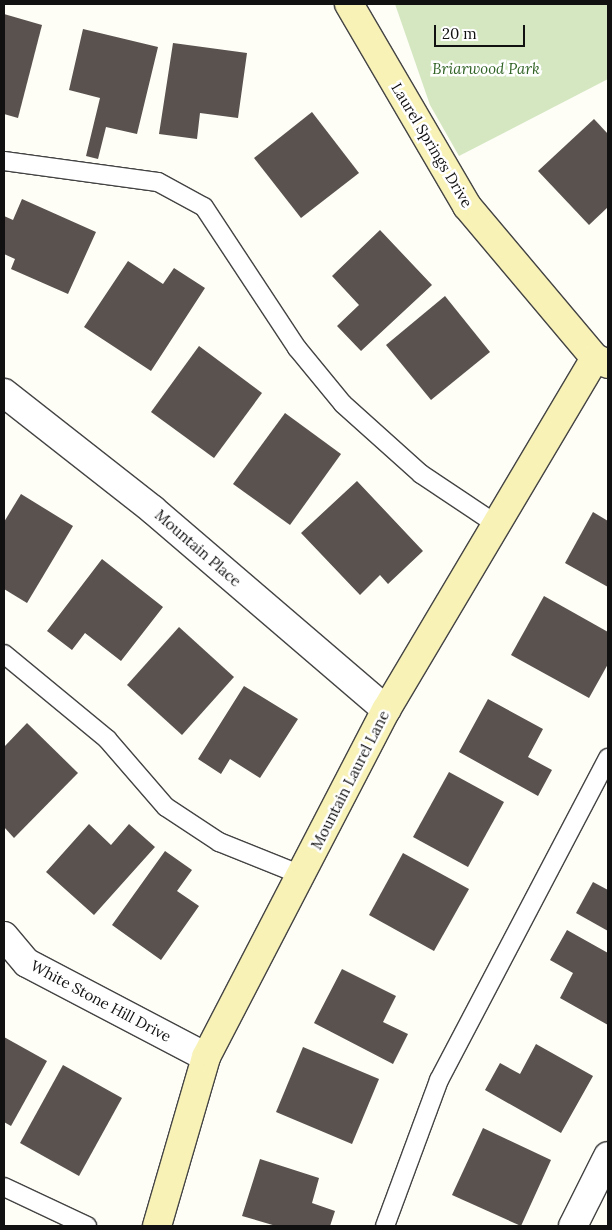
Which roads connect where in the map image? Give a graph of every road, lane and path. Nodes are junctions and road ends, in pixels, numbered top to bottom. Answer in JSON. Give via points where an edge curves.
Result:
{"nodes":[{"id":1,"x":349,"y":4,"type":"edge"},
{"id":2,"x":4,"y":162,"type":"edge"},
{"id":3,"x":601,"y":361,"type":"edge"},
{"id":4,"x":4,"y":393,"type":"edge"},
{"id":5,"x":496,"y":524,"type":"junction"},
{"id":6,"x":4,"y":654,"type":"edge"},
{"id":7,"x":386,"y":710,"type":"junction"},
{"id":8,"x":608,"y":758,"type":"edge"},
{"id":9,"x":301,"y":875,"type":"junction"},
{"id":10,"x":4,"y":936,"type":"edge"},
{"id":11,"x":206,"y":1057,"type":"junction"},
{"id":12,"x":608,"y":1156,"type":"edge"},
{"id":13,"x":4,"y":1187,"type":"edge"},
{"id":14,"x":87,"y":1226,"type":"edge"},
{"id":15,"x":158,"y":1226,"type":"edge"},
{"id":16,"x":385,"y":1226,"type":"edge"},
{"id":17,"x":573,"y":1226,"type":"edge"}],
"edges":[{"from":1,"to":3,"type":"street","name":"Laurel Springs Drive","via":[[467,206]]},
{"from":2,"to":5,"type":"lane","via":[[158,182],[204,206],[297,348],[343,404],[421,474]]},
{"from":3,"to":5,"type":"street","name":"Mountain Laurel Lane"},
{"from":4,"to":7,"type":"street","name":"Mountain Place","via":[[153,510]]},
{"from":5,"to":7,"type":"street","name":"Mountain Laurel Lane"},
{"from":6,"to":9,"type":"lane","via":[[107,739],[166,807],[219,842]]},
{"from":7,"to":9,"type":"street","name":"Mountain Laurel Lane"},
{"from":8,"to":16,"type":"lane","via":[[439,1080]]},
{"from":9,"to":11,"type":"street","name":"Mountain Laurel Lane"},
{"from":10,"to":11,"type":"street","name":"White Stone Hill Drive","via":[[28,963]]},
{"from":11,"to":15,"type":"street","name":"Mountain Laurel Lane"},
{"from":12,"to":17,"type":"street"},
{"from":13,"to":14,"type":"lane"}]}
